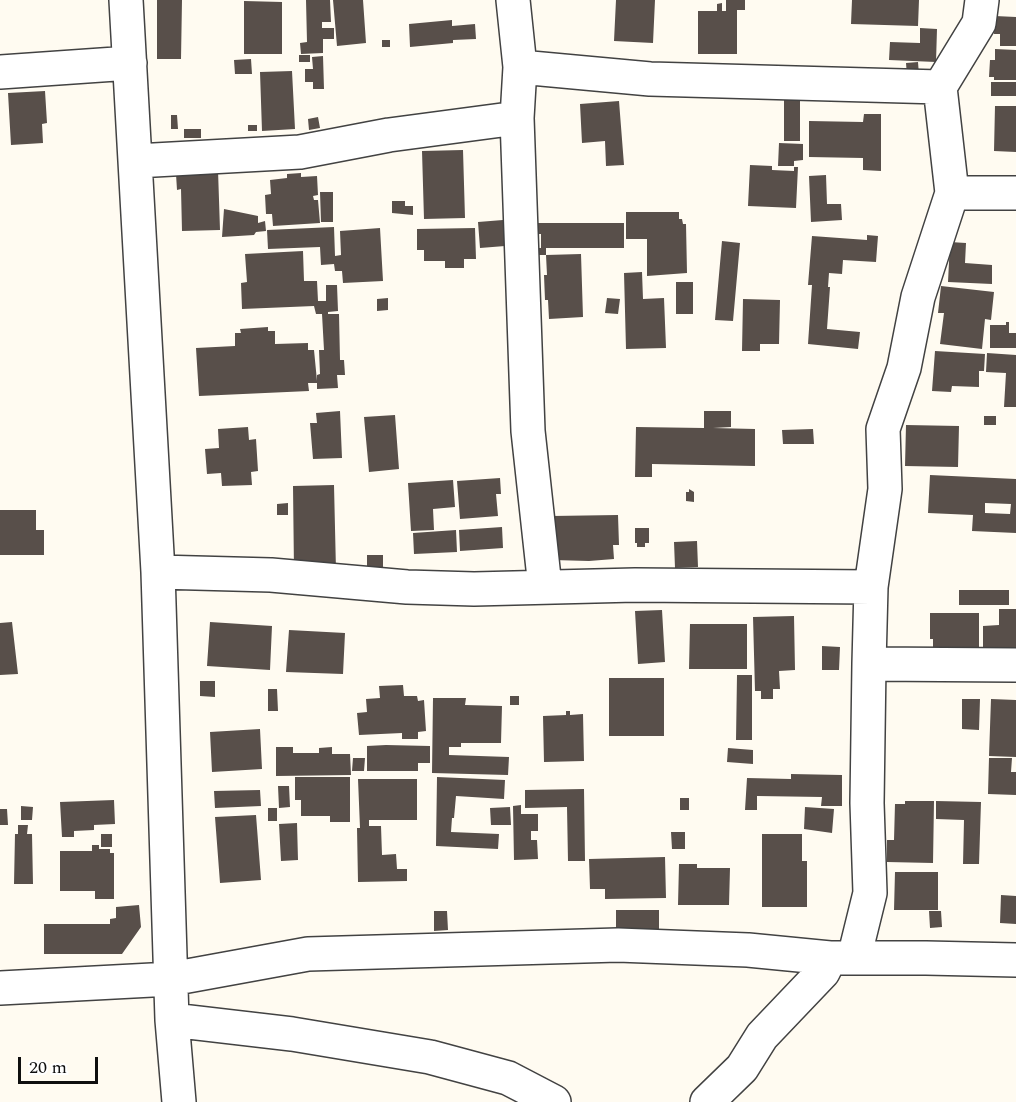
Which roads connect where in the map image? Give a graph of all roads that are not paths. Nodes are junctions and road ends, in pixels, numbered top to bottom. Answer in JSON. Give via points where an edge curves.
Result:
{"nodes":[{"id":1,"x":126,"y":0,"type":"edge"},
{"id":2,"x":513,"y":0,"type":"edge"},
{"id":3,"x":982,"y":0,"type":"edge"},
{"id":4,"x":129,"y":63,"type":"junction"},
{"id":5,"x":520,"y":67,"type":"junction"},
{"id":6,"x":0,"y":72,"type":"edge"},
{"id":7,"x":940,"y":87,"type":"junction"},
{"id":8,"x":517,"y":117,"type":"junction"},
{"id":9,"x":136,"y":161,"type":"junction"},
{"id":10,"x":951,"y":193,"type":"junction"},
{"id":11,"x":1016,"y":193,"type":"edge"},
{"id":12,"x":158,"y":572,"type":"junction"},
{"id":13,"x":871,"y":586,"type":"junction"},
{"id":14,"x":545,"y":587,"type":"junction"},
{"id":15,"x":869,"y":664,"type":"junction"},
{"id":16,"x":1016,"y":665,"type":"edge"},
{"id":17,"x":842,"y":958,"type":"junction"},
{"id":18,"x":1016,"y":960,"type":"edge"},
{"id":19,"x":171,"y":979,"type":"junction"},
{"id":20,"x":0,"y":988,"type":"edge"},
{"id":21,"x":172,"y":1020,"type":"junction"},
{"id":22,"x":179,"y":1102,"type":"edge"},
{"id":23,"x":554,"y":1102,"type":"edge"},
{"id":24,"x":707,"y":1102,"type":"edge"}],
"edges":[{"from":1,"to":4,"type":"street"},
{"from":2,"to":5,"type":"street"},
{"from":3,"to":7,"type":"street","via":[[979,23]]},
{"from":4,"to":6,"type":"street"},
{"from":4,"to":9,"type":"street"},
{"from":5,"to":7,"type":"street","via":[[650,79]]},
{"from":5,"to":8,"type":"street"},
{"from":7,"to":10,"type":"street"},
{"from":8,"to":9,"type":"street","via":[[300,152]]},
{"from":8,"to":14,"type":"street","via":[[528,431]]},
{"from":9,"to":12,"type":"street"},
{"from":10,"to":11,"type":"street"},
{"from":10,"to":13,"type":"street","via":[[918,297],[904,368],[883,429],[885,489]]},
{"from":12,"to":14,"type":"street","via":[[271,575],[407,587]]},
{"from":12,"to":19,"type":"street"},
{"from":13,"to":14,"type":"street"},
{"from":13,"to":15,"type":"street"},
{"from":15,"to":16,"type":"street"},
{"from":15,"to":17,"type":"street","via":[[870,893]]},
{"from":17,"to":18,"type":"street"},
{"from":17,"to":19,"type":"street","via":[[618,945],[308,954]]},
{"from":17,"to":24,"type":"street","via":[[823,972],[762,1036],[742,1068]]},
{"from":19,"to":20,"type":"street"},
{"from":19,"to":21,"type":"street"},
{"from":21,"to":22,"type":"street"},
{"from":21,"to":23,"type":"street","via":[[292,1034],[429,1057],[508,1078]]}]}
